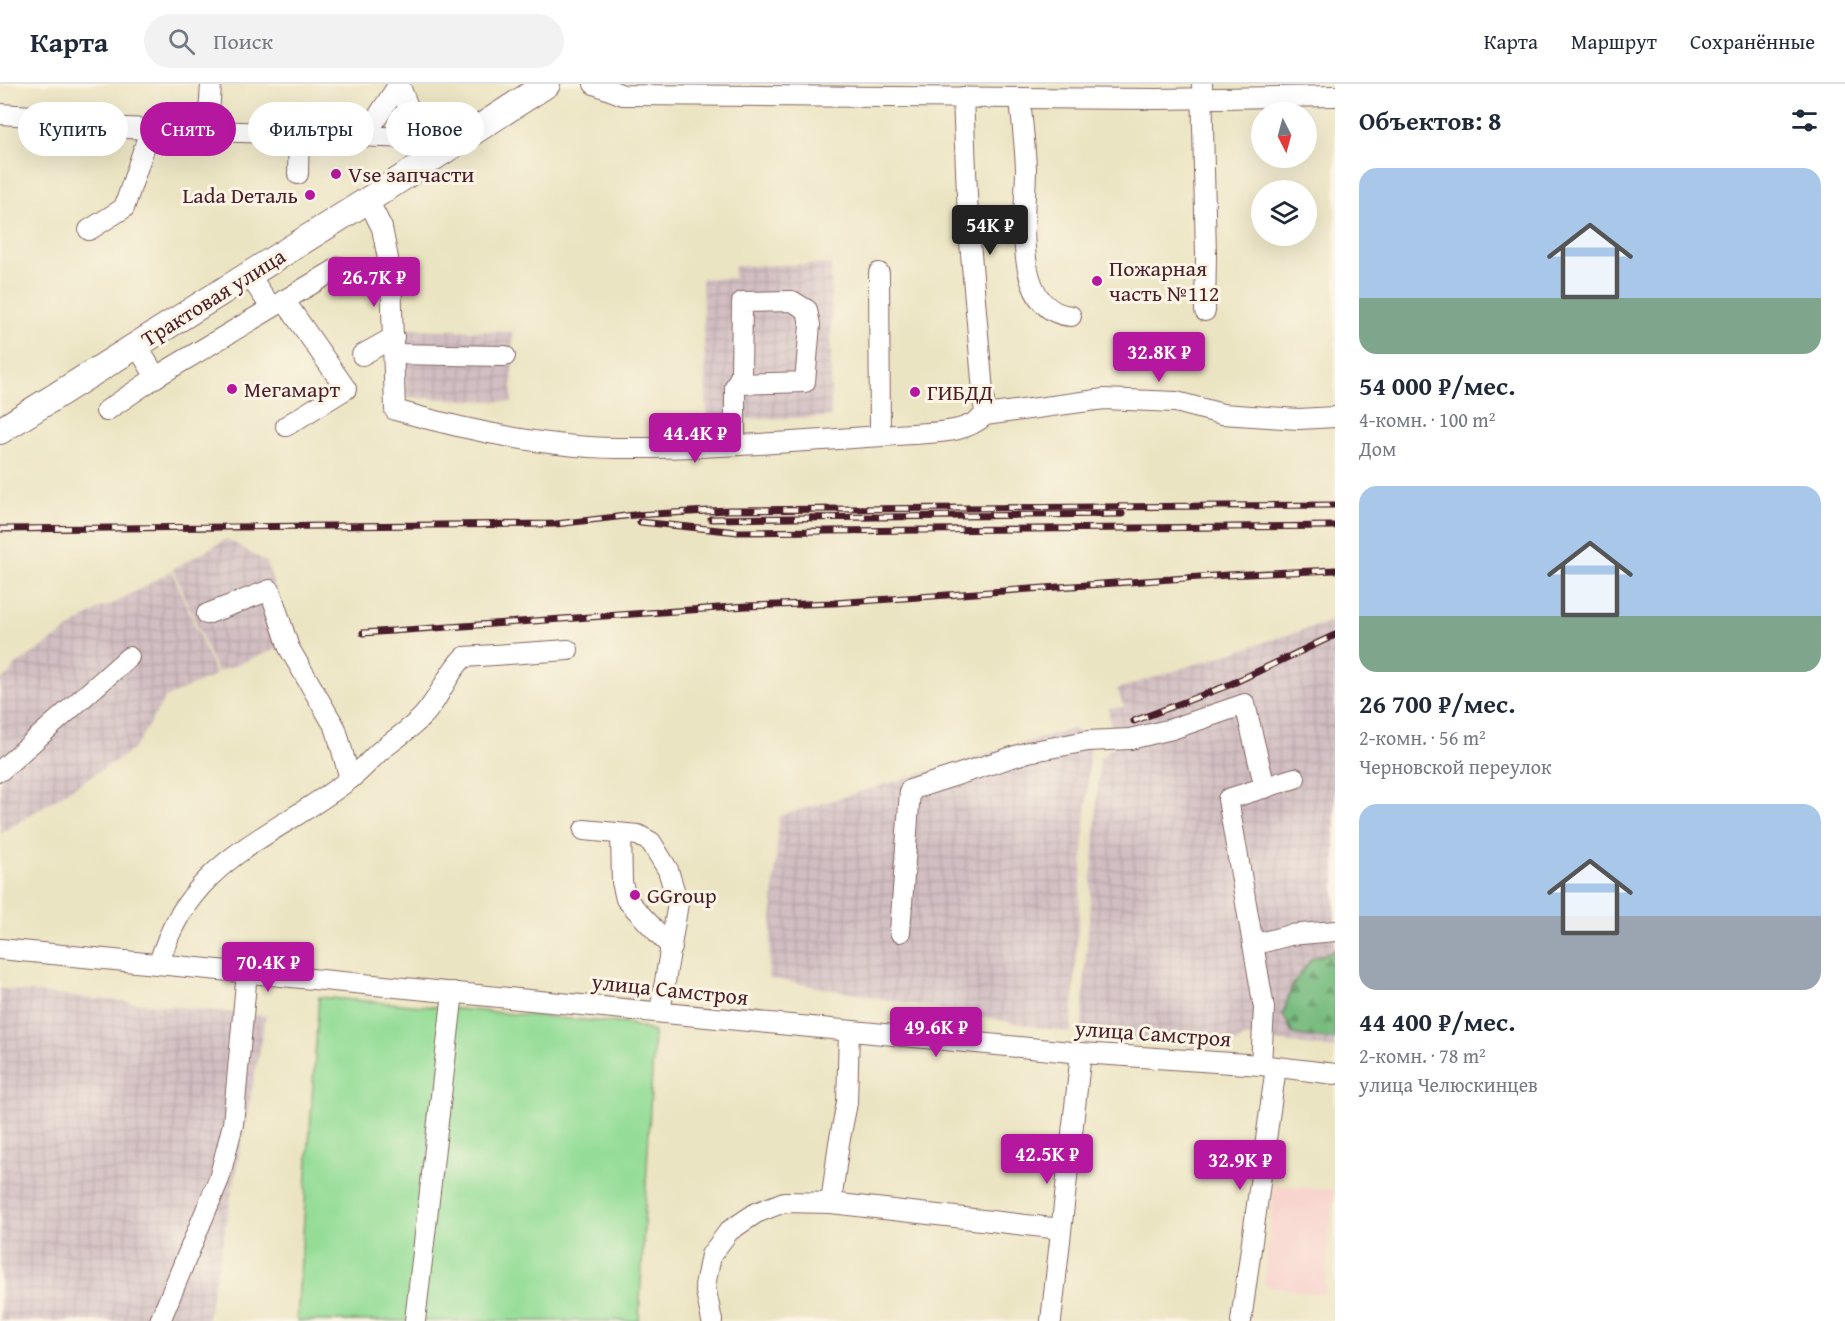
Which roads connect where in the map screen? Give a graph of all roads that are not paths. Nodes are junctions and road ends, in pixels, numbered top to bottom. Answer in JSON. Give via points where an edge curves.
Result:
{"nodes":[{"id":1,"x":211,"y":84,"type":"edge"},
{"id":2,"x":399,"y":84,"type":"edge"},
{"id":3,"x":547,"y":84,"type":"edge"},
{"id":4,"x":594,"y":84,"type":"edge"},
{"id":5,"x":1202,"y":90,"type":"edge"},
{"id":6,"x":1335,"y":96,"type":"edge"},
{"id":7,"x":963,"y":98,"type":"junction"},
{"id":8,"x":1020,"y":98,"type":"junction"},
{"id":9,"x":210,"y":102,"type":"edge"},
{"id":10,"x":406,"y":102,"type":"edge"},
{"id":11,"x":0,"y":114,"type":"edge"},
{"id":12,"x":374,"y":122,"type":"edge"},
{"id":13,"x":484,"y":125,"type":"edge"},
{"id":14,"x":140,"y":129,"type":"edge"},
{"id":15,"x":141,"y":156,"type":"edge"},
{"id":16,"x":298,"y":156,"type":"edge"},
{"id":17,"x":436,"y":156,"type":"edge"},
{"id":18,"x":298,"y":174,"type":"dead end"},
{"id":19,"x":368,"y":200,"type":"junction"},
{"id":20,"x":89,"y":230,"type":"dead end"},
{"id":21,"x":340,"y":267,"type":"dead end"},
{"id":22,"x":879,"y":273,"type":"dead end"},
{"id":23,"x":249,"y":275,"type":"junction"},
{"id":24,"x":278,"y":303,"type":"junction"},
{"id":25,"x":1205,"y":311,"type":"dead end"},
{"id":26,"x":1071,"y":316,"type":"dead end"},
{"id":27,"x":394,"y":345,"type":"junction"},
{"id":28,"x":137,"y":346,"type":"junction"},
{"id":29,"x":362,"y":355,"type":"dead end"},
{"id":30,"x":505,"y":356,"type":"dead end"},
{"id":31,"x":156,"y":377,"type":"junction"},
{"id":32,"x":737,"y":384,"type":"junction"},
{"id":33,"x":106,"y":411,"type":"dead end"},
{"id":34,"x":985,"y":415,"type":"junction"},
{"id":35,"x":1335,"y":417,"type":"edge"},
{"id":36,"x":286,"y":426,"type":"dead end"},
{"id":37,"x":0,"y":431,"type":"edge"},
{"id":38,"x":880,"y":436,"type":"junction"},
{"id":39,"x":735,"y":443,"type":"junction"},
{"id":40,"x":207,"y":614,"type":"dead end"},
{"id":41,"x":568,"y":650,"type":"dead end"},
{"id":42,"x":129,"y":657,"type":"dead end"},
{"id":43,"x":0,"y":771,"type":"edge"},
{"id":44,"x":350,"y":778,"type":"junction"},
{"id":45,"x":1295,"y":778,"type":"dead end"},
{"id":46,"x":1264,"y":788,"type":"junction"},
{"id":47,"x":584,"y":830,"type":"dead end"},
{"id":48,"x":621,"y":834,"type":"junction"},
{"id":49,"x":1335,"y":931,"type":"edge"},
{"id":50,"x":900,"y":932,"type":"dead end"},
{"id":51,"x":1253,"y":945,"type":"junction"},
{"id":52,"x":672,"y":948,"type":"junction"},
{"id":53,"x":0,"y":950,"type":"edge"},
{"id":54,"x":159,"y":964,"type":"junction"},
{"id":55,"x":247,"y":972,"type":"junction"},
{"id":56,"x":453,"y":992,"type":"junction"},
{"id":57,"x":660,"y":1012,"type":"junction"},
{"id":58,"x":849,"y":1030,"type":"junction"},
{"id":59,"x":1081,"y":1053,"type":"junction"},
{"id":60,"x":1268,"y":1066,"type":"junction"},
{"id":61,"x":1335,"y":1074,"type":"edge"},
{"id":62,"x":831,"y":1203,"type":"junction"},
{"id":63,"x":1061,"y":1229,"type":"junction"},
{"id":64,"x":160,"y":1321,"type":"edge"},
{"id":65,"x":415,"y":1321,"type":"edge"},
{"id":66,"x":712,"y":1321,"type":"edge"},
{"id":67,"x":1051,"y":1321,"type":"edge"},
{"id":68,"x":1241,"y":1321,"type":"edge"}],
"edges":[{"from":1,"to":9,"type":"street"},
{"from":2,"to":10,"type":"street"},
{"from":2,"to":12,"type":"street"},
{"from":3,"to":13,"type":"main road","name":"Трактовая улица"},
{"from":4,"to":7,"type":"street","via":[[623,95]]},
{"from":5,"to":6,"type":"street"},
{"from":5,"to":8,"type":"street"},
{"from":5,"to":25,"type":"street"},
{"from":7,"to":8,"type":"street"},
{"from":7,"to":34,"type":"street","via":[[968,219]]},
{"from":8,"to":26,"type":"street","via":[[1026,167],[1023,224],[1033,290],[1044,305]]},
{"from":11,"to":14,"type":"street"},
{"from":15,"to":20,"type":"street","via":[[124,208]]},
{"from":16,"to":18,"type":"street"},
{"from":17,"to":19,"type":"main road","name":"Трактовая улица"},
{"from":19,"to":23,"type":"main road","name":"Трактовая улица"},
{"from":19,"to":27,"type":"street","via":[[382,228],[387,250]]},
{"from":21,"to":24,"type":"street"},
{"from":22,"to":38,"type":"street"},
{"from":23,"to":24,"type":"street"},
{"from":23,"to":28,"type":"main road","name":"Трактовая улица"},
{"from":24,"to":31,"type":"street"},
{"from":24,"to":36,"type":"street","via":[[346,389]]},
{"from":27,"to":29,"type":"street"},
{"from":27,"to":30,"type":"street"},
{"from":27,"to":39,"type":"street","via":[[395,410],[490,433],[594,446]]},
{"from":28,"to":31,"type":"street"},
{"from":28,"to":37,"type":"main road","name":"Трактовая улица"},
{"from":31,"to":33,"type":"street"},
{"from":32,"to":32,"type":"street","via":[[741,375],[742,302],[792,301],[807,310],[810,325],[805,382]]},
{"from":32,"to":39,"type":"street"},
{"from":34,"to":35,"type":"street","via":[[1104,399],[1176,402],[1233,415]]},
{"from":34,"to":38,"type":"street","via":[[975,424],[958,430]]},
{"from":38,"to":39,"type":"street"},
{"from":40,"to":44,"type":"street","via":[[270,590],[289,648],[336,729]]},
{"from":41,"to":44,"type":"street","via":[[464,657],[421,719]]},
{"from":42,"to":43,"type":"street"},
{"from":44,"to":54,"type":"street","via":[[219,866],[179,911]]},
{"from":45,"to":46,"type":"street"},
{"from":46,"to":50,"type":"street","via":[[1245,704],[1130,739],[1088,741],[1028,752],[910,790]]},
{"from":46,"to":51,"type":"street","via":[[1228,799]]},
{"from":47,"to":48,"type":"street"},
{"from":48,"to":52,"type":"street","via":[[626,899]]},
{"from":48,"to":52,"type":"street","via":[[638,835],[651,842],[668,870],[678,903]]},
{"from":49,"to":51,"type":"street","via":[[1290,934]]},
{"from":51,"to":60,"type":"street","via":[[1264,1008]]},
{"from":52,"to":57,"type":"street"},
{"from":53,"to":54,"type":"street","name":"улица Самстроя"},
{"from":54,"to":55,"type":"street","name":"улица Самстроя"},
{"from":55,"to":56,"type":"street","name":"улица Самстроя"},
{"from":55,"to":64,"type":"street","via":[[233,1124],[219,1179]]},
{"from":56,"to":57,"type":"street","name":"улица Самстроя"},
{"from":56,"to":65,"type":"street"},
{"from":57,"to":58,"type":"street","name":"улица Самстроя"},
{"from":58,"to":59,"type":"street","name":"улица Самстроя"},
{"from":58,"to":62,"type":"street","via":[[847,1103]]},
{"from":59,"to":60,"type":"street","name":"улица Самстроя"},
{"from":59,"to":63,"type":"street"},
{"from":60,"to":61,"type":"street","name":"улица Самстроя"},
{"from":60,"to":68,"type":"street"},
{"from":62,"to":63,"type":"street"},
{"from":62,"to":66,"type":"street","via":[[784,1202],[756,1213],[729,1232],[711,1255],[705,1286]]},
{"from":63,"to":67,"type":"street"}]}
